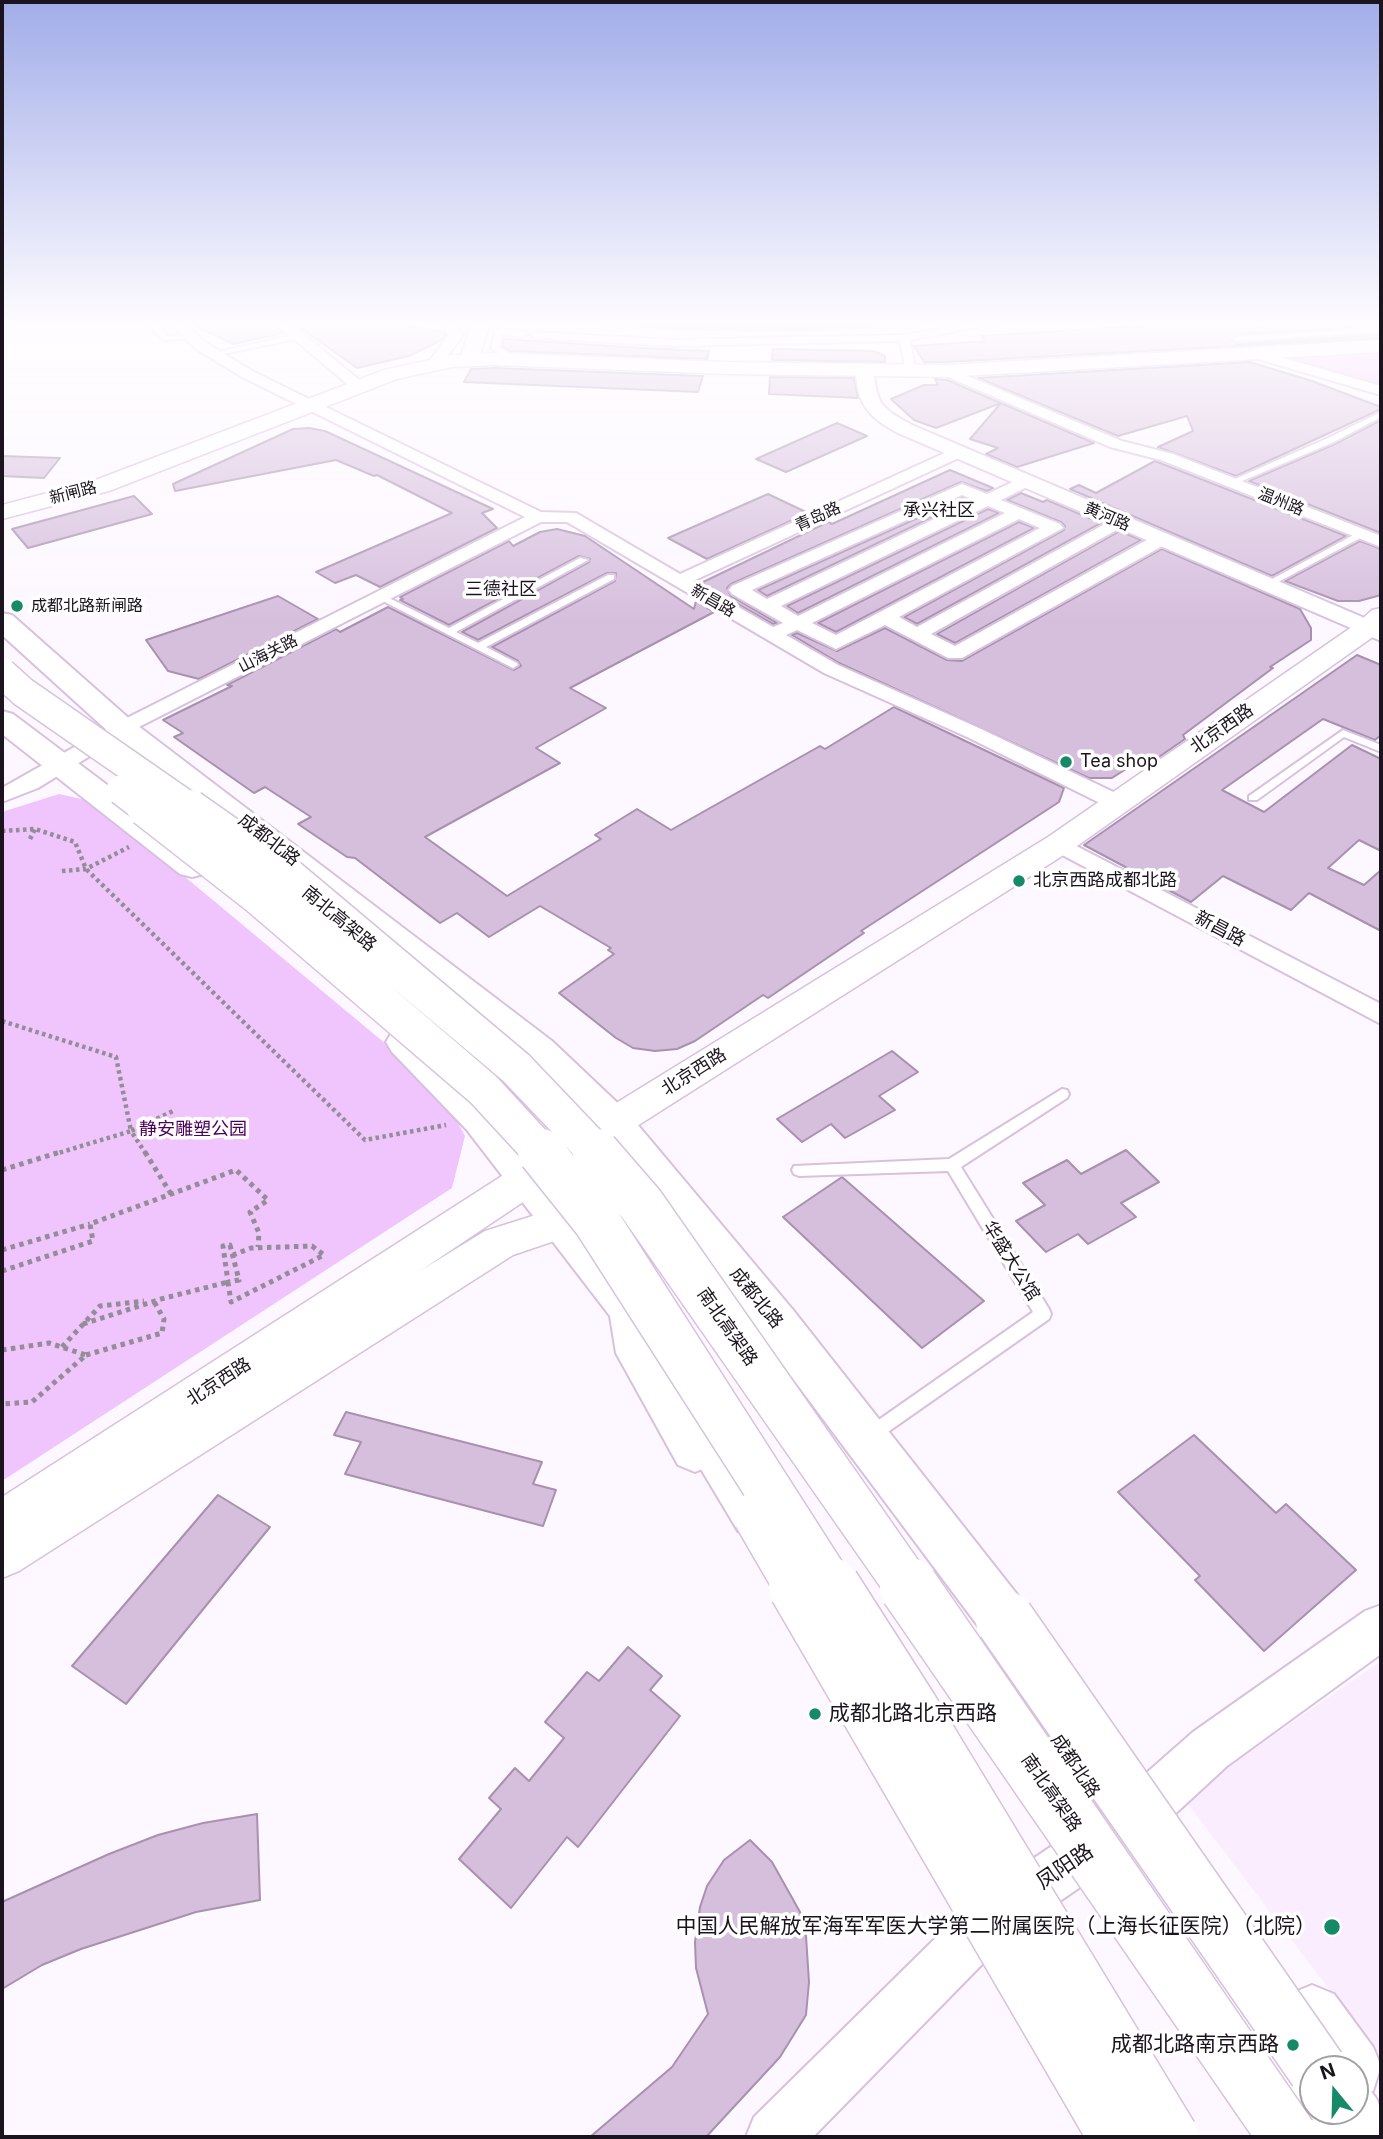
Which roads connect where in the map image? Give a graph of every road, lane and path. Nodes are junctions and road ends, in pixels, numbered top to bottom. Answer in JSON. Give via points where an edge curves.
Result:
{"nodes":[{"id":1,"x":264,"y":423,"type":"edge"},
{"id":2,"x":346,"y":423,"type":"edge"},
{"id":3,"x":894,"y":423,"type":"edge"},
{"id":4,"x":1067,"y":423,"type":"edge"},
{"id":5,"x":1364,"y":423,"type":"edge"},
{"id":6,"x":957,"y":453,"type":"junction"},
{"id":7,"x":1025,"y":482,"type":"junction"},
{"id":8,"x":1232,"y":482,"type":"junction"},
{"id":9,"x":988,"y":499,"type":"junction"},
{"id":10,"x":2,"y":512,"type":"edge"},
{"id":11,"x":1019,"y":513,"type":"junction"},
{"id":12,"x":538,"y":517,"type":"junction"},
{"id":13,"x":1120,"y":523,"type":"junction"},
{"id":14,"x":1054,"y":528,"type":"junction"},
{"id":15,"x":1361,"y":534,"type":"junction"},
{"id":16,"x":857,"y":536,"type":"junction"},
{"id":17,"x":1160,"y":540,"type":"junction"},
{"id":18,"x":1086,"y":542,"type":"junction"},
{"id":19,"x":1381,"y":542,"type":"edge"},
{"id":20,"x":884,"y":549,"type":"junction"},
{"id":21,"x":1124,"y":559,"type":"junction"},
{"id":22,"x":583,"y":560,"type":"dead end"},
{"id":23,"x":915,"y":564,"type":"junction"},
{"id":24,"x":611,"y":577,"type":"dead end"},
{"id":25,"x":679,"y":581,"type":"junction"},
{"id":26,"x":1266,"y":585,"type":"junction"},
{"id":27,"x":380,"y":597,"type":"junction"},
{"id":28,"x":766,"y":606,"type":"junction"},
{"id":29,"x":884,"y":617,"type":"junction"},
{"id":30,"x":2,"y":621,"type":"edge"},
{"id":31,"x":798,"y":623,"type":"junction"},
{"id":32,"x":1377,"y":626,"type":"edge"},
{"id":33,"x":449,"y":632,"type":"junction"},
{"id":34,"x":917,"y":634,"type":"junction"},
{"id":35,"x":771,"y":635,"type":"junction"},
{"id":36,"x":836,"y":643,"type":"junction"},
{"id":37,"x":478,"y":647,"type":"junction"},
{"id":38,"x":810,"y":657,"type":"junction"},
{"id":39,"x":513,"y":665,"type":"dead end"},
{"id":40,"x":2,"y":673,"type":"edge"},
{"id":41,"x":2,"y":695,"type":"edge"},
{"id":42,"x":2,"y":720,"type":"edge"},
{"id":43,"x":122,"y":728,"type":"junction"},
{"id":44,"x":1381,"y":749,"type":"edge"},
{"id":45,"x":59,"y":766,"type":"junction"},
{"id":46,"x":2,"y":796,"type":"edge"},
{"id":47,"x":1253,"y":798,"type":"dead end"},
{"id":48,"x":1116,"y":802,"type":"junction"},
{"id":49,"x":35,"y":829,"type":"junction"},
{"id":50,"x":2,"y":831,"type":"edge"},
{"id":51,"x":150,"y":835,"type":"junction"},
{"id":52,"x":30,"y":839,"type":"dead end"},
{"id":53,"x":1059,"y":844,"type":"junction"},
{"id":54,"x":86,"y":869,"type":"junction"},
{"id":55,"x":62,"y":871,"type":"dead end"},
{"id":56,"x":1381,"y":1015,"type":"edge"},
{"id":57,"x":2,"y":1021,"type":"edge"},
{"id":58,"x":1062,"y":1094,"type":"dead end"},
{"id":59,"x":173,"y":1111,"type":"dead end"},
{"id":60,"x":481,"y":1119,"type":"junction"},
{"id":61,"x":613,"y":1123,"type":"junction"},
{"id":62,"x":131,"y":1131,"type":"junction"},
{"id":63,"x":952,"y":1165,"type":"junction"},
{"id":64,"x":2,"y":1170,"type":"edge"},
{"id":65,"x":799,"y":1170,"type":"dead end"},
{"id":66,"x":529,"y":1177,"type":"junction"},
{"id":67,"x":171,"y":1194,"type":"junction"},
{"id":68,"x":564,"y":1222,"type":"junction"},
{"id":69,"x":90,"y":1224,"type":"junction"},
{"id":70,"x":258,"y":1247,"type":"junction"},
{"id":71,"x":2,"y":1250,"type":"edge"},
{"id":72,"x":233,"y":1255,"type":"junction"},
{"id":73,"x":2,"y":1271,"type":"edge"},
{"id":74,"x":228,"y":1283,"type":"junction"},
{"id":75,"x":154,"y":1300,"type":"junction"},
{"id":76,"x":632,"y":1312,"type":"junction"},
{"id":77,"x":777,"y":1323,"type":"junction"},
{"id":78,"x":83,"y":1324,"type":"junction"},
{"id":79,"x":62,"y":1347,"type":"junction"},
{"id":80,"x":2,"y":1350,"type":"edge"},
{"id":81,"x":86,"y":1355,"type":"junction"},
{"id":82,"x":2,"y":1404,"type":"edge"},
{"id":83,"x":876,"y":1431,"type":"junction"},
{"id":84,"x":2,"y":1522,"type":"edge"},
{"id":85,"x":2,"y":1555,"type":"edge"},
{"id":86,"x":1381,"y":1627,"type":"edge"},
{"id":87,"x":1137,"y":1816,"type":"junction"},
{"id":88,"x":993,"y":1919,"type":"junction"},
{"id":89,"x":1221,"y":1984,"type":"junction"},
{"id":90,"x":1298,"y":1996,"type":"junction"},
{"id":91,"x":1307,"y":2055,"type":"edge"},
{"id":92,"x":1341,"y":2055,"type":"edge"},
{"id":93,"x":1369,"y":2093,"type":"edge"},
{"id":94,"x":1381,"y":2110,"type":"edge"},
{"id":95,"x":774,"y":2137,"type":"edge"},
{"id":96,"x":1091,"y":2137,"type":"edge"},
{"id":97,"x":1118,"y":2137,"type":"edge"},
{"id":98,"x":1147,"y":2137,"type":"edge"},
{"id":99,"x":1169,"y":2137,"type":"edge"},
{"id":100,"x":1288,"y":2137,"type":"edge"},
{"id":101,"x":1331,"y":2137,"type":"edge"}],
"edges":[{"from":1,"to":10,"type":"main road","name":"新闸路","via":[[101,486]]},
{"from":2,"to":12,"type":"street","name":"新昌路"},
{"from":3,"to":6,"type":"street","name":"黄河路"},
{"from":4,"to":8,"type":"street","name":"温州路"},
{"from":5,"to":8,"type":"lane"},
{"from":6,"to":7,"type":"street","name":"黄河路"},
{"from":6,"to":25,"type":"street","name":"青岛路"},
{"from":7,"to":9,"type":"street"},
{"from":7,"to":13,"type":"street","name":"黄河路"},
{"from":8,"to":15,"type":"street","name":"温州路"},
{"from":9,"to":11,"type":"street"},
{"from":9,"to":16,"type":"street","via":[[962,489]]},
{"from":9,"to":20,"type":"street"},
{"from":11,"to":14,"type":"street"},
{"from":11,"to":23,"type":"street"},
{"from":12,"to":25,"type":"street","name":"新昌路","via":[[570,517],[639,563]]},
{"from":12,"to":27,"type":"street","name":"山海关路"},
{"from":13,"to":17,"type":"street","name":"黄河路"},
{"from":13,"to":18,"type":"street"},
{"from":14,"to":18,"type":"street"},
{"from":14,"to":29,"type":"street"},
{"from":15,"to":19,"type":"street","name":"温州路"},
{"from":15,"to":26,"type":"lane"},
{"from":16,"to":20,"type":"street"},
{"from":16,"to":28,"type":"street","via":[[738,590]]},
{"from":17,"to":21,"type":"street"},
{"from":17,"to":26,"type":"street","name":"黄河路"},
{"from":18,"to":21,"type":"street"},
{"from":18,"to":34,"type":"street"},
{"from":20,"to":23,"type":"street"},
{"from":20,"to":28,"type":"street"},
{"from":21,"to":34,"type":"street","via":[[955,654]]},
{"from":22,"to":33,"type":"lane"},
{"from":23,"to":31,"type":"street"},
{"from":24,"to":37,"type":"lane"},
{"from":25,"to":35,"type":"street","name":"新昌路"},
{"from":26,"to":32,"type":"street","name":"黄河路"},
{"from":27,"to":33,"type":"lane"},
{"from":27,"to":43,"type":"street","name":"山海关路"},
{"from":28,"to":31,"type":"street"},
{"from":29,"to":34,"type":"street"},
{"from":29,"to":36,"type":"street"},
{"from":30,"to":43,"type":"main road","name":"成都北路"},
{"from":31,"to":35,"type":"street"},
{"from":31,"to":36,"type":"street"},
{"from":32,"to":48,"type":"main road","name":"北京西路"},
{"from":33,"to":37,"type":"lane"},
{"from":35,"to":38,"type":"street","name":"新昌路"},
{"from":36,"to":38,"type":"street"},
{"from":37,"to":39,"type":"lane"},
{"from":38,"to":48,"type":"street","name":"新昌路"},
{"from":40,"to":100,"type":"main road","name":"南北高架路","bridge":true,"via":[[290,878],[516,1068],[578,1131],[670,1245]]},
{"from":41,"to":99,"type":"main road","name":"南北高架路","bridge":true,"via":[[259,897],[484,1090],[543,1154],[597,1222],[657,1313],[909,1709]]},
{"from":42,"to":45,"type":"main road"},
{"from":43,"to":45,"type":"street","name":"山海关路"},
{"from":43,"to":61,"type":"main road","name":"成都北路","via":[[539,1051]]},
{"from":44,"to":47,"type":"lane","via":[[1343,733]]},
{"from":45,"to":46,"type":"street","name":"山海关路"},
{"from":45,"to":51,"type":"main road"},
{"from":48,"to":53,"type":"main road","name":"北京西路"},
{"from":49,"to":50,"type":"path"},
{"from":49,"to":52,"type":"path"},
{"from":49,"to":54,"type":"path","via":[[75,842]]},
{"from":51,"to":54,"type":"path"},
{"from":51,"to":60,"type":"main road","via":[[241,903],[414,1049]]},
{"from":53,"to":56,"type":"street","name":"新昌路"},
{"from":53,"to":61,"type":"main road","name":"北京西路"},
{"from":54,"to":55,"type":"path"},
{"from":54,"to":60,"type":"path","via":[[365,1140]]},
{"from":57,"to":62,"type":"path","via":[[116,1057]]},
{"from":58,"to":63,"type":"lane"},
{"from":59,"to":62,"type":"path"},
{"from":60,"to":66,"type":"main road"},
{"from":61,"to":66,"type":"main road","name":"北京西路"},
{"from":61,"to":77,"type":"main road","name":"成都北路"},
{"from":62,"to":64,"type":"path"},
{"from":62,"to":67,"type":"path"},
{"from":63,"to":65,"type":"lane"},
{"from":63,"to":83,"type":"lane","name":"华盛大公馆","via":[[1043,1314]]},
{"from":66,"to":68,"type":"main road"},
{"from":66,"to":84,"type":"main road","name":"北京西路"},
{"from":67,"to":69,"type":"path"},
{"from":67,"to":70,"type":"path","via":[[236,1170],[268,1200],[250,1212],[259,1233]]},
{"from":68,"to":76,"type":"main road"},
{"from":68,"to":85,"type":"main road","via":[[499,1243]]},
{"from":69,"to":71,"type":"path"},
{"from":69,"to":73,"type":"path","via":[[93,1241]]},
{"from":70,"to":72,"type":"path"},
{"from":70,"to":74,"type":"path","via":[[312,1246],[324,1255],[231,1302]]},
{"from":72,"to":74,"type":"path","via":[[239,1280]]},
{"from":72,"to":74,"type":"path","via":[[230,1245],[223,1246]]},
{"from":74,"to":75,"type":"path"},
{"from":75,"to":78,"type":"path"},
{"from":75,"to":78,"type":"path","via":[[100,1306]]},
{"from":75,"to":81,"type":"path","via":[[164,1319],[162,1333]]},
{"from":76,"to":88,"type":"main road","via":[[639,1353]]},
{"from":76,"to":97,"type":"main road","bridge":true,"via":[[756,1515]]},
{"from":77,"to":83,"type":"main road"},
{"from":77,"to":87,"type":"main road","name":"成都北路"},
{"from":77,"to":91,"type":"main road","bridge":true,"via":[[1004,1620]]},
{"from":78,"to":79,"type":"path"},
{"from":79,"to":80,"type":"path","via":[[49,1343]]},
{"from":79,"to":81,"type":"path"},
{"from":81,"to":82,"type":"path","via":[[32,1402]]},
{"from":83,"to":87,"type":"main road","via":[[957,1520]]},
{"from":86,"to":87,"type":"street","name":"凤阳路","via":[[1210,1749]]},
{"from":87,"to":88,"type":"street","name":"凤阳路"},
{"from":87,"to":89,"type":"main road","name":"成都北路"},
{"from":87,"to":90,"type":"main road"},
{"from":88,"to":95,"type":"street","name":"凤阳路"},
{"from":88,"to":96,"type":"main road"},
{"from":88,"to":98,"type":"main road"},
{"from":89,"to":90,"type":"main road"},
{"from":89,"to":101,"type":"main road","name":"成都北路"},
{"from":90,"to":92,"type":"main road"},
{"from":93,"to":94,"type":"main road"}]}
